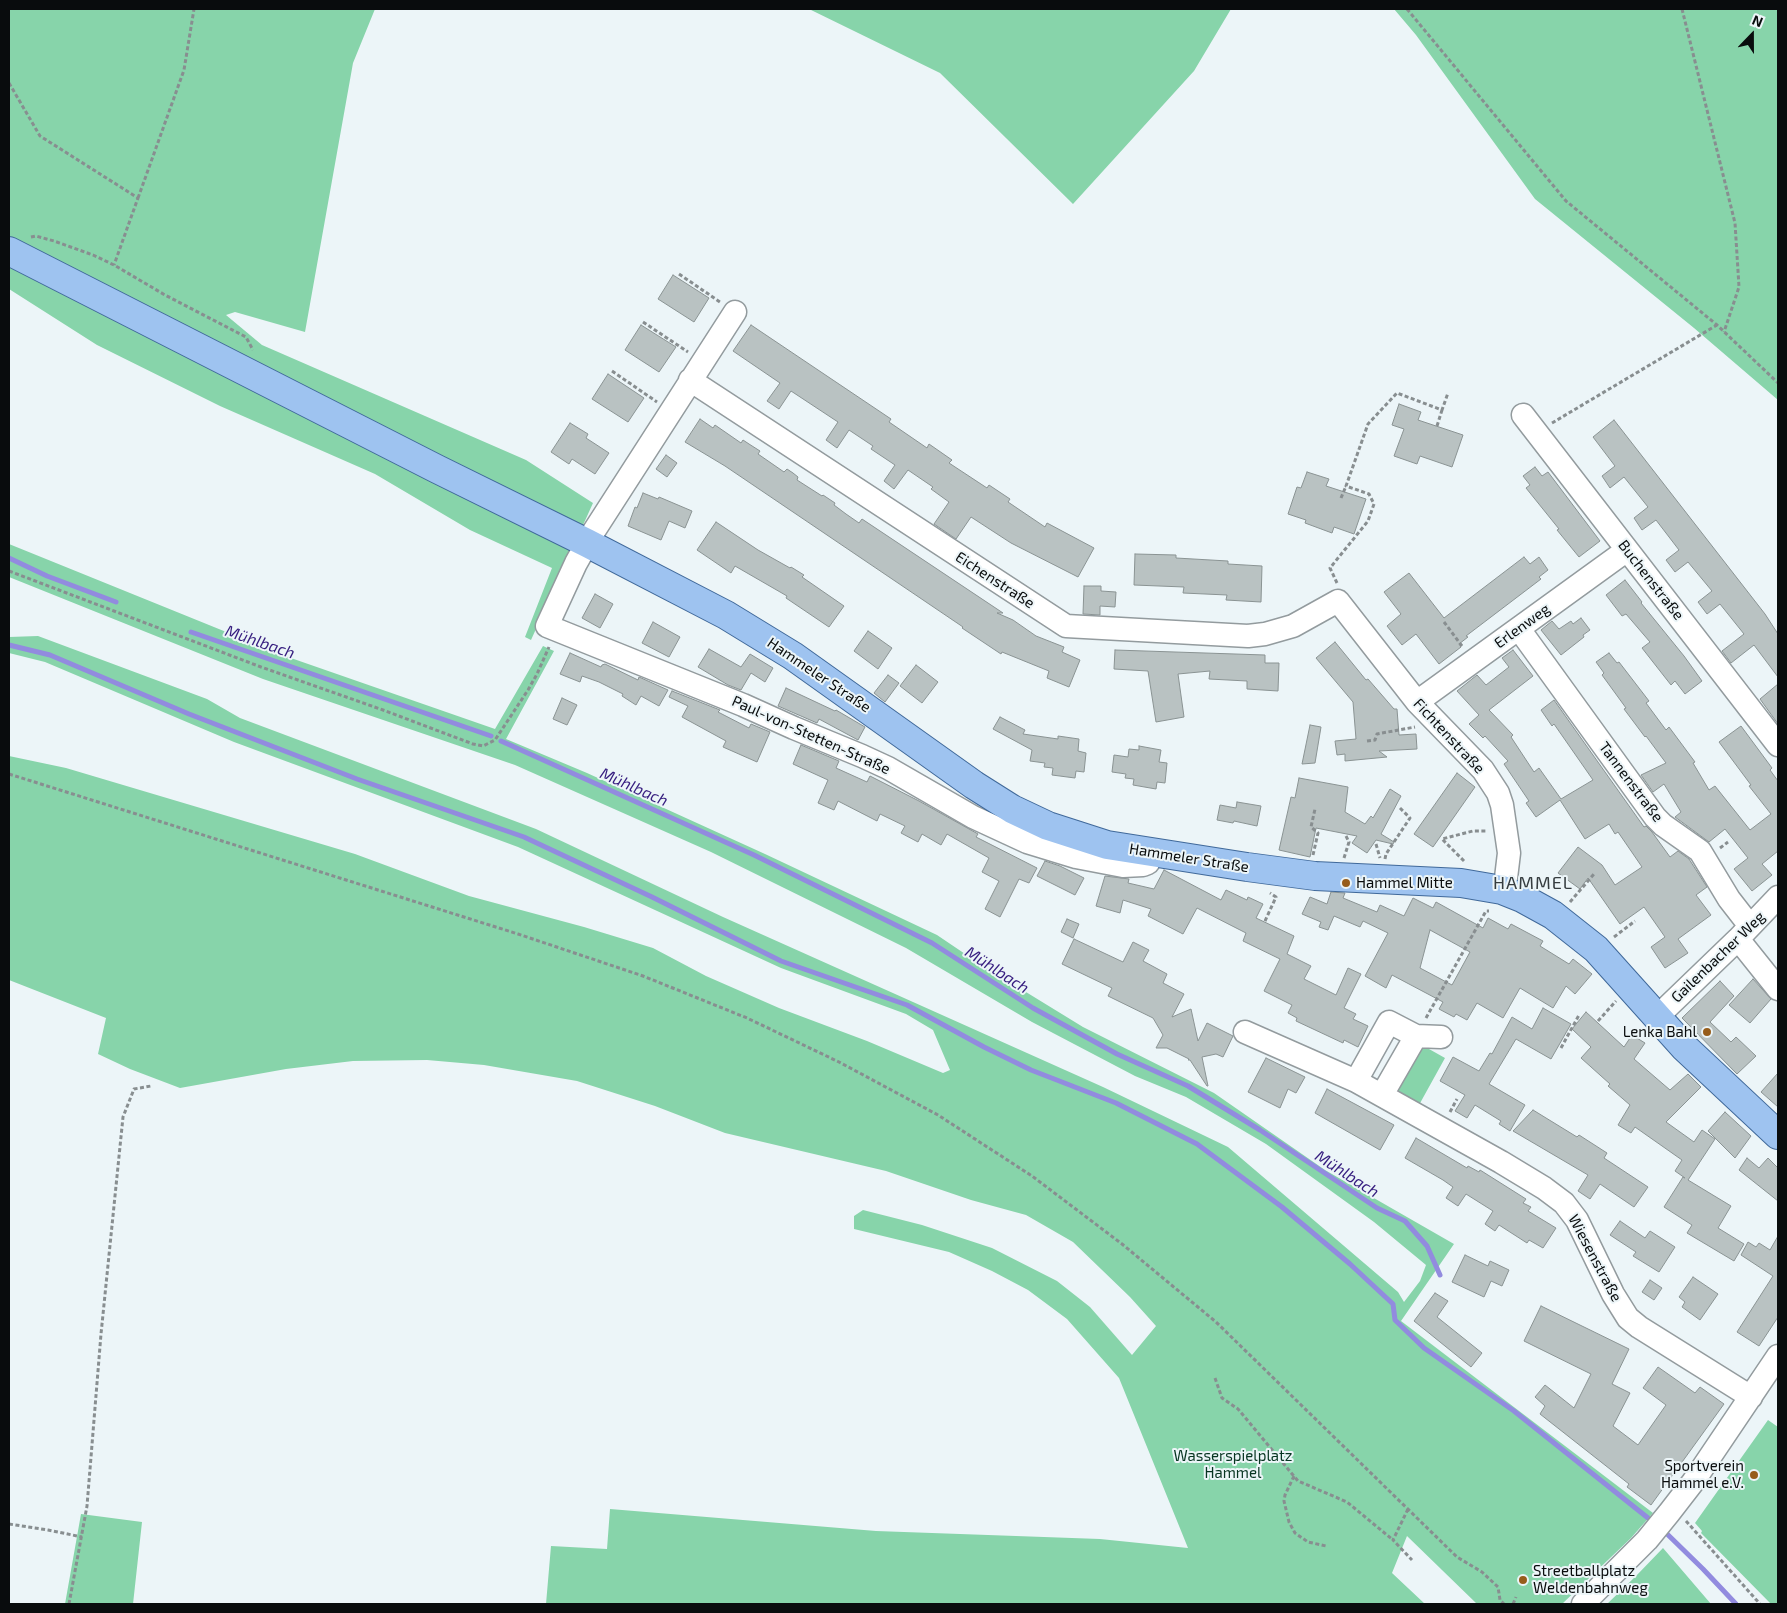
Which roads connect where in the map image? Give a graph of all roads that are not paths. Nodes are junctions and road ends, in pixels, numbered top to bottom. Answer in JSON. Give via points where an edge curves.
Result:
{"nodes":[{"id":1,"x":9,"y":251,"type":"edge"},
{"id":2,"x":735,"y":312,"type":"road end"},
{"id":3,"x":690,"y":380,"type":"junction"},
{"id":4,"x":1530,"y":424,"type":"road end"},
{"id":5,"x":587,"y":543,"type":"junction"},
{"id":6,"x":1627,"y":550,"type":"junction"},
{"id":7,"x":1338,"y":601,"type":"joint"},
{"id":8,"x":1520,"y":629,"type":"junction"},
{"id":9,"x":1417,"y":702,"type":"junction"},
{"id":10,"x":1778,"y":745,"type":"edge"},
{"id":11,"x":1154,"y":852,"type":"junction"},
{"id":12,"x":1492,"y":896,"type":"junction"},
{"id":13,"x":1778,"y":896,"type":"edge"},
{"id":14,"x":1744,"y":932,"type":"junction"},
{"id":15,"x":1778,"y":989,"type":"edge"},
{"id":16,"x":1657,"y":1017,"type":"junction"},
{"id":17,"x":1245,"y":1032,"type":"dead end"},
{"id":18,"x":1416,"y":1036,"type":"junction"},
{"id":19,"x":1441,"y":1037,"type":"dead end"},
{"id":20,"x":1356,"y":1081,"type":"junction"},
{"id":21,"x":1382,"y":1095,"type":"junction"},
{"id":22,"x":1778,"y":1135,"type":"edge"},
{"id":23,"x":1778,"y":1356,"type":"edge"},
{"id":24,"x":1751,"y":1397,"type":"junction"},
{"id":25,"x":1584,"y":1604,"type":"edge"}],
"edges":[{"from":1,"to":5,"type":"main road","name":"Hammeler Straße"},
{"from":2,"to":3,"type":"street"},
{"from":3,"to":5,"type":"street"},
{"from":3,"to":7,"type":"street","name":"Eichenstraße","via":[[1066,626],[1248,636],[1292,626]]},
{"from":4,"to":6,"type":"street","name":"Buchenstraße"},
{"from":5,"to":11,"type":"main road","name":"Hammeler Straße","via":[[766,638],[1012,809],[1081,838]]},
{"from":5,"to":11,"type":"street","name":"Paul-von-Stetten-Straße","via":[[547,626],[869,758],[973,817],[1027,842],[1076,857],[1123,866],[1148,863]]},
{"from":6,"to":8,"type":"street","name":"Erlenweg"},
{"from":6,"to":10,"type":"street","name":"Buchenstraße"},
{"from":7,"to":9,"type":"street","name":"Fichtenstraße"},
{"from":8,"to":9,"type":"street","name":"Erlenweg"},
{"from":8,"to":14,"type":"street","name":"Tannenstraße","via":[[1655,818],[1700,851],[1729,899]]},
{"from":9,"to":12,"type":"street","name":"Fichtenstraße","via":[[1483,770],[1498,793],[1508,838],[1508,866]]},
{"from":11,"to":12,"type":"main road","name":"Hammeler Straße","via":[[1291,874],[1342,878],[1382,867]]},
{"from":12,"to":16,"type":"main road","name":"Hammeler Straße","via":[[1522,898],[1557,918],[1596,948]]},
{"from":13,"to":14,"type":"street","name":"Gailenbacher Weg"},
{"from":14,"to":15,"type":"street","name":"Tannenstraße"},
{"from":14,"to":16,"type":"street","name":"Gailenbacher Weg"},
{"from":16,"to":22,"type":"main road","name":"Hammeler Straße"},
{"from":17,"to":20,"type":"street","name":"Wiesenstraße"},
{"from":18,"to":19,"type":"street"},
{"from":18,"to":20,"type":"street","via":[[1389,1022]]},
{"from":18,"to":21,"type":"street"},
{"from":20,"to":21,"type":"street","name":"Wiesenstraße"},
{"from":21,"to":24,"type":"street","name":"Wiesenstraße","via":[[1501,1162],[1564,1203],[1578,1220],[1628,1318]]},
{"from":23,"to":24,"type":"street"},
{"from":24,"to":25,"type":"street","via":[[1672,1510]]}]}
